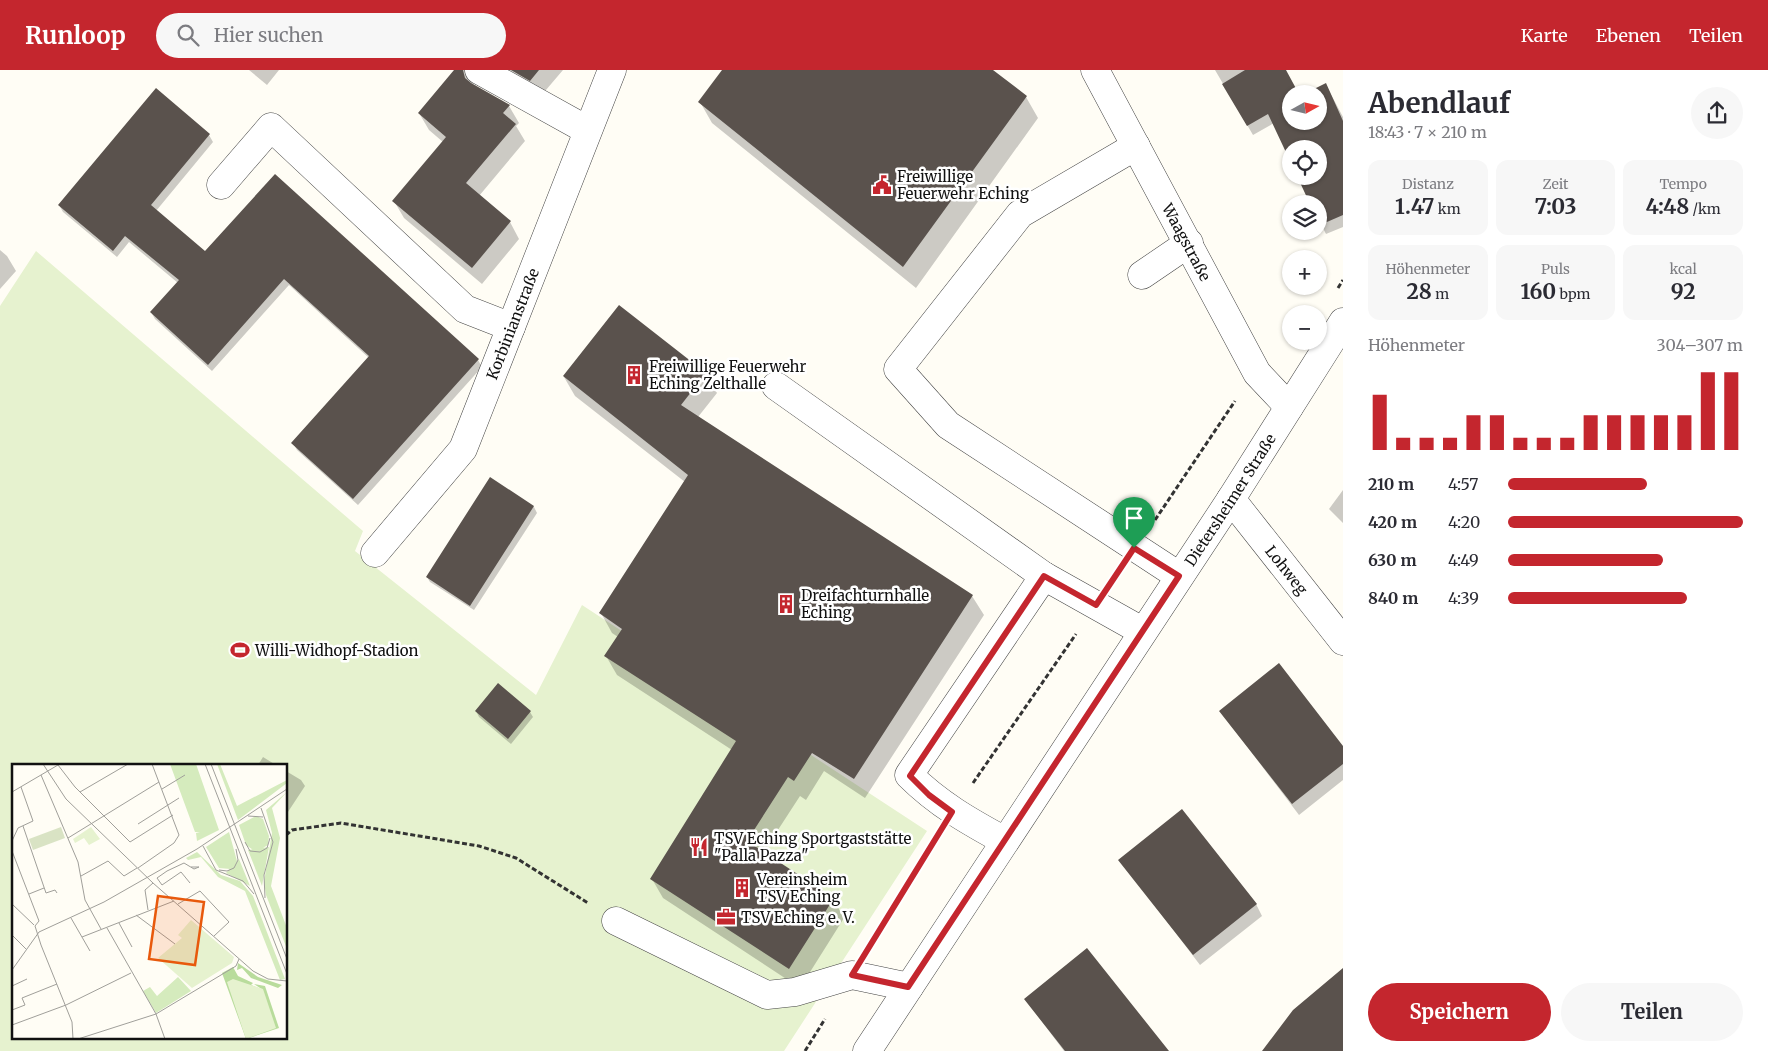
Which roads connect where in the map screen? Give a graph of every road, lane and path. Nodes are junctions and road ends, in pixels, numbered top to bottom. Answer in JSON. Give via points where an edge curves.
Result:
{"nodes":[{"id":1,"x":479,"y":70,"type":"edge"},
{"id":2,"x":612,"y":70,"type":"edge"},
{"id":3,"x":1095,"y":70,"type":"edge"},
{"id":4,"x":587,"y":130,"type":"junction"},
{"id":5,"x":1136,"y":146,"type":"junction"},
{"id":6,"x":221,"y":185,"type":"dead end"},
{"id":7,"x":1189,"y":243,"type":"junction"},
{"id":8,"x":1142,"y":274,"type":"dead end"},
{"id":9,"x":1343,"y":322,"type":"edge"},
{"id":10,"x":510,"y":327,"type":"junction"},
{"id":11,"x":1257,"y":373,"type":"junction"},
{"id":12,"x":776,"y":386,"type":"dead end"},
{"id":13,"x":1289,"y":407,"type":"junction"},
{"id":14,"x":1231,"y":499,"type":"junction"},
{"id":15,"x":1134,"y":548,"type":"junction"},
{"id":16,"x":375,"y":553,"type":"dead end"},
{"id":17,"x":1044,"y":576,"type":"junction"},
{"id":18,"x":1179,"y":576,"type":"junction"},
{"id":19,"x":1096,"y":605,"type":"junction"},
{"id":20,"x":1142,"y":631,"type":"junction"},
{"id":21,"x":1343,"y":641,"type":"edge"},
{"id":22,"x":952,"y":812,"type":"junction"},
{"id":23,"x":288,"y":833,"type":"edge"},
{"id":24,"x":1005,"y":841,"type":"junction"},
{"id":25,"x":616,"y":921,"type":"joint"},
{"id":26,"x":852,"y":975,"type":"junction"},
{"id":27,"x":908,"y":987,"type":"junction"},
{"id":28,"x":805,"y":1051,"type":"edge"},
{"id":29,"x":867,"y":1051,"type":"edge"}],
"edges":[{"from":1,"to":4,"type":"street"},
{"from":2,"to":4,"type":"street","name":"Korbinianstraße"},
{"from":3,"to":5,"type":"street","name":"Waagstraße"},
{"from":4,"to":10,"type":"street","name":"Korbinianstraße"},
{"from":5,"to":7,"type":"street","name":"Waagstraße"},
{"from":5,"to":15,"type":"street","via":[[1020,214],[898,368],[948,425]]},
{"from":6,"to":10,"type":"street","via":[[271,127],[465,309]]},
{"from":7,"to":8,"type":"street"},
{"from":7,"to":11,"type":"street","name":"Waagstraße"},
{"from":9,"to":13,"type":"street","name":"Dietersheimer Straße"},
{"from":10,"to":16,"type":"street","name":"Korbinianstraße","via":[[462,449]]},
{"from":11,"to":13,"type":"street","name":"Waagstraße"},
{"from":11,"to":15,"type":"path","via":[[1230,406]]},
{"from":12,"to":17,"type":"street"},
{"from":13,"to":14,"type":"street","name":"Dietersheimer Straße"},
{"from":14,"to":18,"type":"street","name":"Dietersheimer Straße"},
{"from":14,"to":21,"type":"street","name":"Lohweg"},
{"from":15,"to":18,"type":"street"},
{"from":17,"to":19,"type":"street"},
{"from":17,"to":22,"type":"street","via":[[910,776]]},
{"from":18,"to":20,"type":"street","name":"Dietersheimer Straße"},
{"from":19,"to":20,"type":"street"},
{"from":19,"to":22,"type":"path"},
{"from":20,"to":24,"type":"street","name":"Dietersheimer Straße"},
{"from":22,"to":24,"type":"street"},
{"from":22,"to":26,"type":"path"},
{"from":23,"to":25,"type":"path","via":[[292,830],[341,823],[479,846],[516,858]]},
{"from":24,"to":27,"type":"street","name":"Dietersheimer Straße"},
{"from":25,"to":26,"type":"street","via":[[768,995],[795,992]]},
{"from":26,"to":27,"type":"street"},
{"from":26,"to":28,"type":"path"},
{"from":27,"to":29,"type":"street","name":"Dietersheimer Straße"}]}
